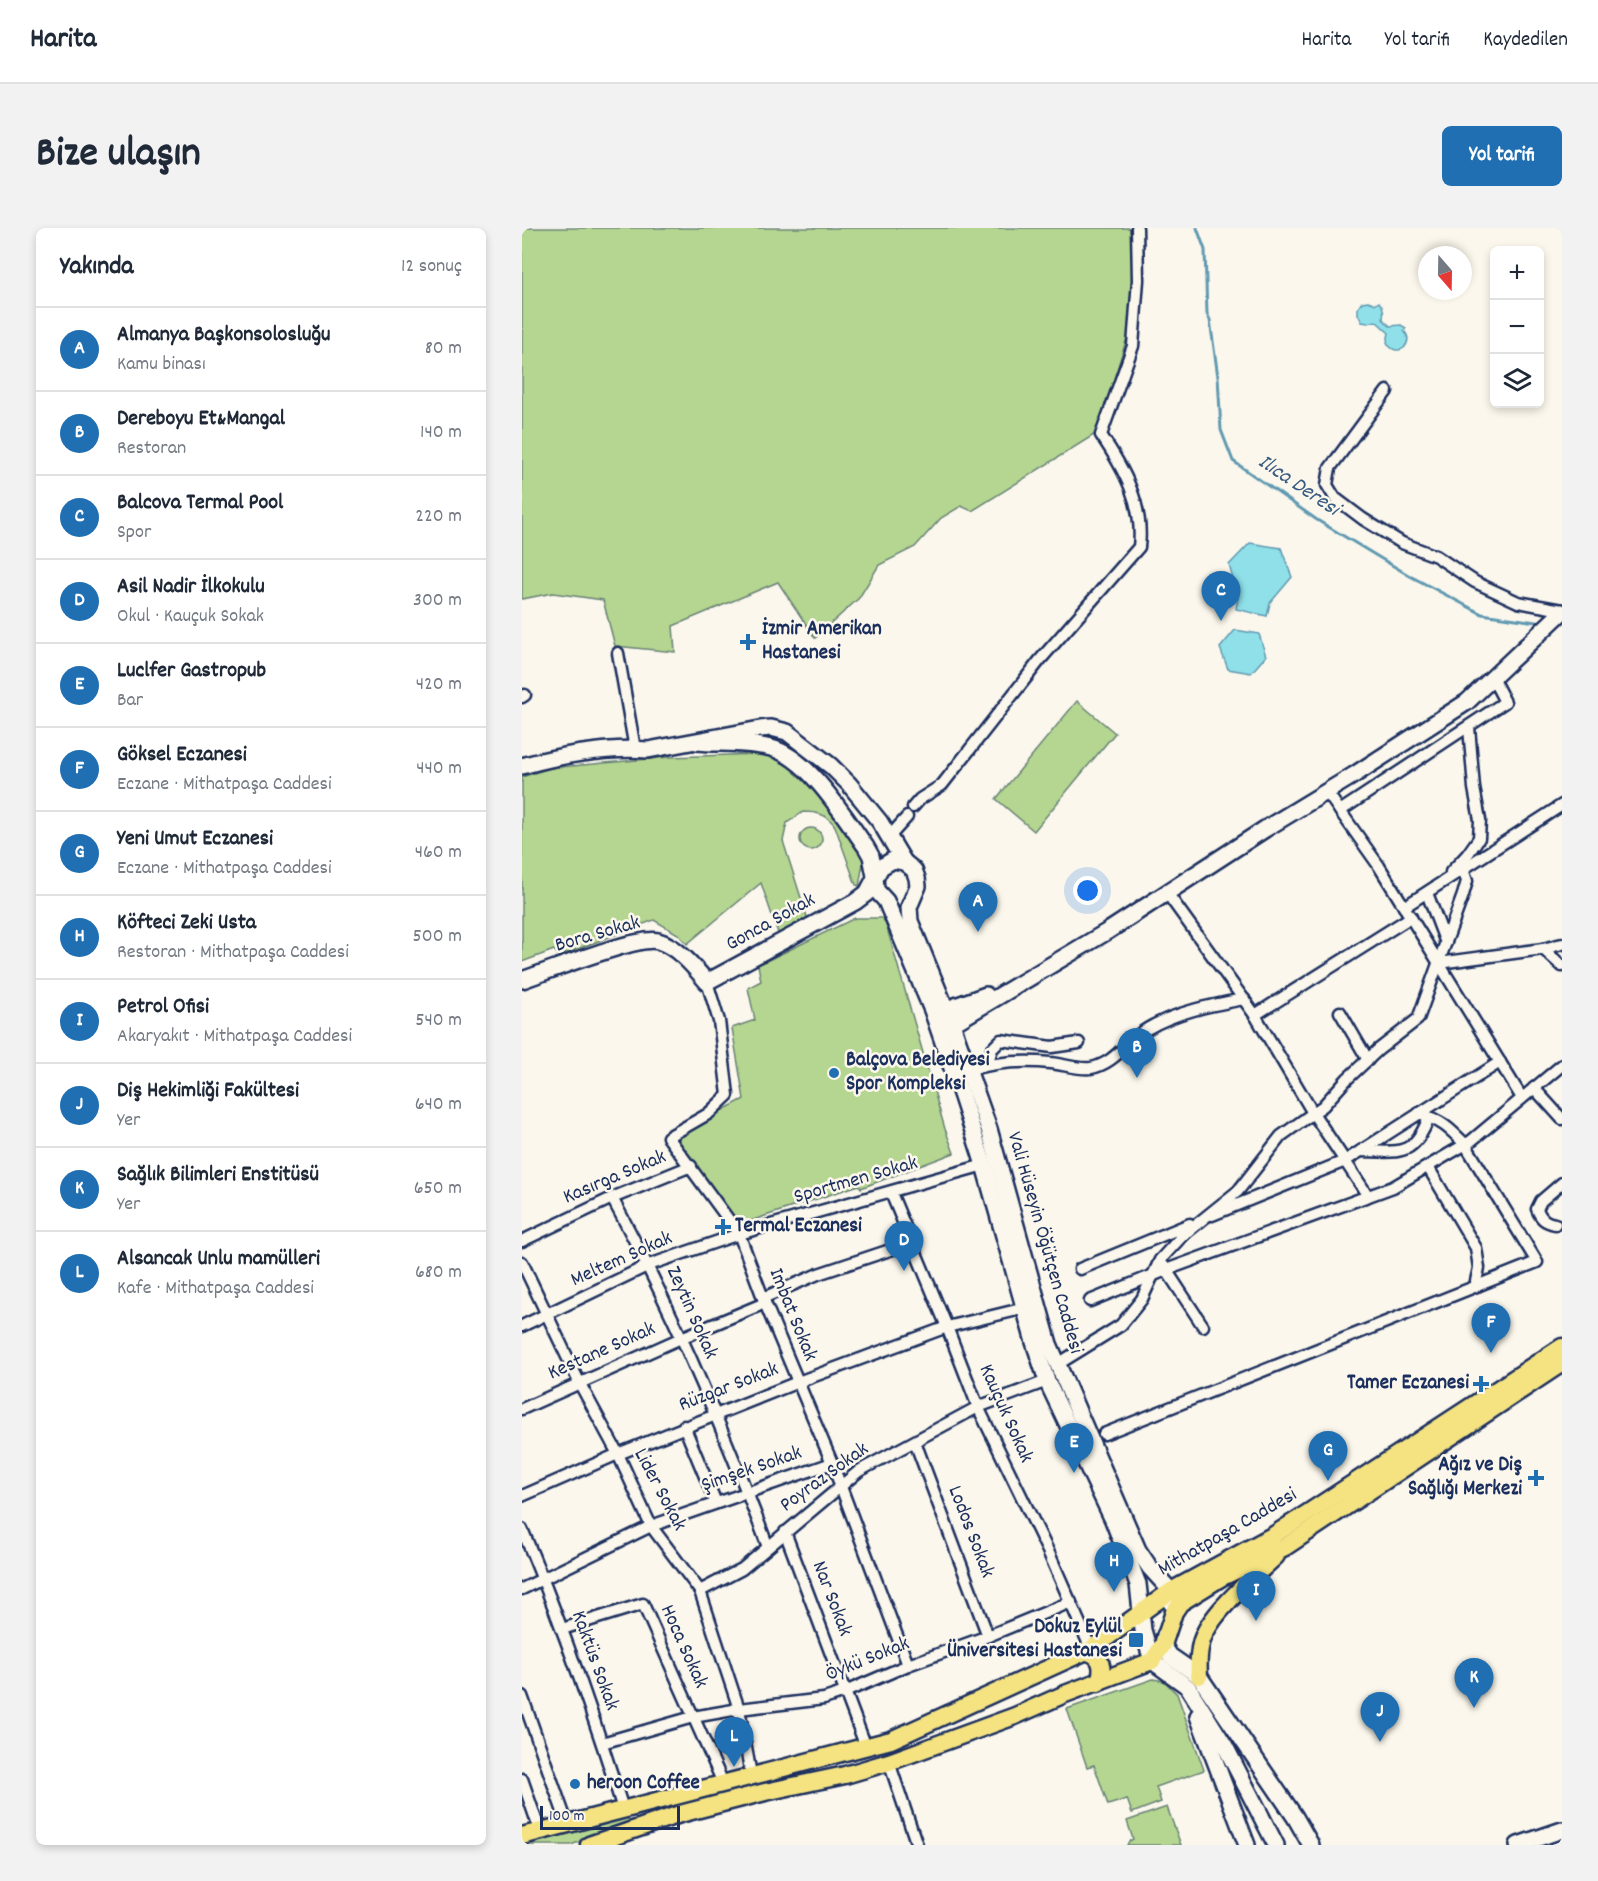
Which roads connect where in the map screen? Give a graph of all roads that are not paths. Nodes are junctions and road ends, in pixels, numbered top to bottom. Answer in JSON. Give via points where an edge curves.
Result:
{"nodes":[{"id":1,"x":1137,"y":228,"type":"edge"},
{"id":2,"x":1387,"y":392,"type":"dead end"},
{"id":3,"x":1561,"y":612,"type":"edge"},
{"id":4,"x":618,"y":653,"type":"dead end"},
{"id":5,"x":1493,"y":679,"type":"junction"},
{"id":6,"x":1469,"y":727,"type":"junction"},
{"id":7,"x":696,"y":742,"type":"junction"},
{"id":8,"x":635,"y":749,"type":"junction"},
{"id":9,"x":522,"y":766,"type":"edge"},
{"id":10,"x":1326,"y":791,"type":"junction"},
{"id":11,"x":1562,"y":805,"type":"edge"},
{"id":12,"x":913,"y":807,"type":"dead end"},
{"id":13,"x":1340,"y":811,"type":"junction"},
{"id":14,"x":907,"y":817,"type":"dead end"},
{"id":15,"x":890,"y":836,"type":"junction"},
{"id":16,"x":904,"y":862,"type":"junction"},
{"id":17,"x":1464,"y":869,"type":"junction"},
{"id":18,"x":875,"y":876,"type":"junction"},
{"id":19,"x":1431,"y":890,"type":"junction"},
{"id":20,"x":1167,"y":893,"type":"junction"},
{"id":21,"x":914,"y":894,"type":"junction"},
{"id":22,"x":885,"y":901,"type":"junction"},
{"id":23,"x":855,"y":902,"type":"junction"},
{"id":24,"x":1404,"y":907,"type":"junction"},
{"id":25,"x":1411,"y":917,"type":"junction"},
{"id":26,"x":1446,"y":943,"type":"junction"},
{"id":27,"x":1562,"y":944,"type":"edge"},
{"id":28,"x":1543,"y":949,"type":"junction"},
{"id":29,"x":1439,"y":963,"type":"junction"},
{"id":30,"x":1562,"y":966,"type":"edge"},
{"id":31,"x":522,"y":980,"type":"edge"},
{"id":32,"x":1023,"y":981,"type":"junction"},
{"id":33,"x":707,"y":982,"type":"junction"},
{"id":34,"x":1244,"y":999,"type":"junction"},
{"id":35,"x":939,"y":1009,"type":"junction"},
{"id":36,"x":1340,"y":1012,"type":"dead end"},
{"id":37,"x":1254,"y":1015,"type":"junction"},
{"id":38,"x":952,"y":1024,"type":"junction"},
{"id":39,"x":1079,"y":1043,"type":"dead end"},
{"id":40,"x":1368,"y":1060,"type":"junction"},
{"id":41,"x":1500,"y":1062,"type":"junction"},
{"id":42,"x":987,"y":1065,"type":"junction"},
{"id":43,"x":1562,"y":1065,"type":"edge"},
{"id":44,"x":968,"y":1070,"type":"junction"},
{"id":45,"x":1534,"y":1088,"type":"junction"},
{"id":46,"x":1522,"y":1098,"type":"junction"},
{"id":47,"x":1313,"y":1113,"type":"junction"},
{"id":48,"x":1424,"y":1115,"type":"junction"},
{"id":49,"x":1562,"y":1119,"type":"edge"},
{"id":50,"x":1465,"y":1144,"type":"junction"},
{"id":51,"x":1360,"y":1151,"type":"junction"},
{"id":52,"x":1345,"y":1161,"type":"junction"},
{"id":53,"x":984,"y":1165,"type":"junction"},
{"id":54,"x":691,"y":1166,"type":"junction"},
{"id":55,"x":1428,"y":1167,"type":"junction"},
{"id":56,"x":1562,"y":1183,"type":"edge"},
{"id":57,"x":891,"y":1193,"type":"junction"},
{"id":58,"x":1368,"y":1196,"type":"junction"},
{"id":59,"x":612,"y":1198,"type":"junction"},
{"id":60,"x":1200,"y":1220,"type":"junction"},
{"id":61,"x":1555,"y":1224,"type":"dead end"},
{"id":62,"x":739,"y":1234,"type":"junction"},
{"id":63,"x":522,"y":1241,"type":"edge"},
{"id":64,"x":911,"y":1243,"type":"junction"},
{"id":65,"x":1160,"y":1260,"type":"junction"},
{"id":66,"x":522,"y":1262,"type":"edge"},
{"id":67,"x":649,"y":1265,"type":"junction"},
{"id":68,"x":1080,"y":1269,"type":"dead end"},
{"id":69,"x":1166,"y":1270,"type":"junction"},
{"id":70,"x":1153,"y":1275,"type":"junction"},
{"id":71,"x":1479,"y":1285,"type":"junction"},
{"id":72,"x":764,"y":1301,"type":"junction"},
{"id":73,"x":1090,"y":1301,"type":"dead end"},
{"id":74,"x":1024,"y":1308,"type":"junction"},
{"id":75,"x":547,"y":1315,"type":"junction"},
{"id":76,"x":522,"y":1326,"type":"edge"},
{"id":77,"x":1203,"y":1326,"type":"dead end"},
{"id":78,"x":947,"y":1327,"type":"junction"},
{"id":79,"x":681,"y":1338,"type":"junction"},
{"id":80,"x":1562,"y":1347,"type":"edge"},
{"id":81,"x":1562,"y":1363,"type":"edge"},
{"id":82,"x":1058,"y":1364,"type":"junction"},
{"id":83,"x":1047,"y":1381,"type":"junction"},
{"id":84,"x":798,"y":1382,"type":"junction"},
{"id":85,"x":580,"y":1384,"type":"junction"},
{"id":86,"x":978,"y":1407,"type":"junction"},
{"id":87,"x":522,"y":1409,"type":"edge"},
{"id":88,"x":714,"y":1414,"type":"junction"},
{"id":89,"x":684,"y":1426,"type":"junction"},
{"id":90,"x":1104,"y":1434,"type":"dead end"},
{"id":91,"x":915,"y":1442,"type":"junction"},
{"id":92,"x":618,"y":1454,"type":"junction"},
{"id":93,"x":832,"y":1463,"type":"junction"},
{"id":94,"x":840,"y":1487,"type":"junction"},
{"id":95,"x":747,"y":1492,"type":"junction"},
{"id":96,"x":522,"y":1496,"type":"edge"},
{"id":97,"x":716,"y":1503,"type":"junction"},
{"id":98,"x":651,"y":1526,"type":"junction"},
{"id":99,"x":522,"y":1529,"type":"edge"},
{"id":100,"x":785,"y":1532,"type":"junction"},
{"id":101,"x":1279,"y":1541,"type":"junction"},
{"id":102,"x":768,"y":1547,"type":"junction"},
{"id":103,"x":543,"y":1578,"type":"junction"},
{"id":104,"x":522,"y":1589,"type":"edge"},
{"id":105,"x":700,"y":1591,"type":"junction"},
{"id":106,"x":1171,"y":1592,"type":"junction"},
{"id":107,"x":1071,"y":1602,"type":"junction"},
{"id":108,"x":1141,"y":1614,"type":"junction"},
{"id":109,"x":562,"y":1629,"type":"junction"},
{"id":110,"x":988,"y":1636,"type":"junction"},
{"id":111,"x":1164,"y":1646,"type":"junction"},
{"id":112,"x":1087,"y":1650,"type":"junction"},
{"id":113,"x":1152,"y":1661,"type":"junction"},
{"id":114,"x":908,"y":1665,"type":"junction"},
{"id":115,"x":1196,"y":1681,"type":"junction"},
{"id":116,"x":1098,"y":1683,"type":"junction"},
{"id":117,"x":845,"y":1692,"type":"junction"},
{"id":118,"x":522,"y":1696,"type":"edge"},
{"id":119,"x":739,"y":1709,"type":"junction"},
{"id":120,"x":693,"y":1717,"type":"junction"},
{"id":121,"x":602,"y":1743,"type":"junction"},
{"id":122,"x":866,"y":1747,"type":"junction"},
{"id":123,"x":889,"y":1762,"type":"junction"},
{"id":124,"x":751,"y":1775,"type":"junction"},
{"id":125,"x":522,"y":1779,"type":"edge"},
{"id":126,"x":723,"y":1783,"type":"junction"},
{"id":127,"x":623,"y":1809,"type":"junction"},
{"id":128,"x":567,"y":1823,"type":"junction"},
{"id":129,"x":1562,"y":1830,"type":"edge"},
{"id":130,"x":540,"y":1831,"type":"junction"},
{"id":131,"x":522,"y":1836,"type":"edge"},
{"id":132,"x":589,"y":1845,"type":"edge"},
{"id":133,"x":917,"y":1845,"type":"edge"},
{"id":134,"x":1247,"y":1845,"type":"edge"},
{"id":135,"x":1276,"y":1845,"type":"edge"},
{"id":136,"x":1311,"y":1845,"type":"edge"},
{"id":137,"x":1518,"y":1845,"type":"edge"}],
"edges":[{"from":1,"to":12,"type":"street","via":[[1133,346],[1101,435],[1134,495],[1139,548],[1040,660],[942,785]]},
{"from":2,"to":3,"type":"street","via":[[1330,468],[1327,485],[1335,498],[1402,543],[1436,556],[1475,582],[1518,602]]},
{"from":3,"to":5,"type":"main road"},
{"from":4,"to":8,"type":"street"},
{"from":5,"to":6,"type":"street","via":[[1505,702]]},
{"from":5,"to":10,"type":"main road","via":[[1467,702]]},
{"from":6,"to":13,"type":"street"},
{"from":6,"to":19,"type":"street","via":[[1479,838]]},
{"from":7,"to":8,"type":"main road"},
{"from":7,"to":15,"type":"main road","via":[[760,729],[788,732],[849,784]]},
{"from":7,"to":18,"type":"main road","via":[[756,746],[793,759],[826,793],[866,847]]},
{"from":8,"to":9,"type":"main road","via":[[559,756]]},
{"from":10,"to":13,"type":"street"},
{"from":10,"to":20,"type":"main road"},
{"from":11,"to":17,"type":"street"},
{"from":13,"to":24,"type":"street"},
{"from":14,"to":15,"type":"street"},
{"from":15,"to":16,"type":"main road"},
{"from":16,"to":18,"type":"main road","via":[[886,863]]},
{"from":16,"to":21,"type":"main road","via":[[917,878]]},
{"from":17,"to":19,"type":"street"},
{"from":17,"to":26,"type":"street","via":[[1467,881]]},
{"from":18,"to":22,"type":"main road","via":[[876,890]]},
{"from":18,"to":23,"type":"main road","via":[[867,893]]},
{"from":19,"to":24,"type":"street"},
{"from":19,"to":26,"type":"street"},
{"from":20,"to":32,"type":"main road"},
{"from":20,"to":34,"type":"street"},
{"from":21,"to":22,"type":"main road","via":[[897,904]]},
{"from":21,"to":35,"type":"main road","name":"Vali Hüseyin Öğütçen Caddesi","via":[[909,907],[910,921]]},
{"from":22,"to":23,"type":"main road"},
{"from":22,"to":35,"type":"main road","name":"Vali Hüseyin Öğütçen Caddesi"},
{"from":23,"to":33,"type":"main road","name":"Gonca Sokak"},
{"from":24,"to":25,"type":"street"},
{"from":25,"to":29,"type":"street"},
{"from":25,"to":37,"type":"street"},
{"from":26,"to":29,"type":"street"},
{"from":27,"to":28,"type":"street"},
{"from":28,"to":29,"type":"street"},
{"from":28,"to":30,"type":"street"},
{"from":29,"to":40,"type":"street","via":[[1418,1019]]},
{"from":29,"to":41,"type":"street"},
{"from":31,"to":33,"type":"main road","name":"Bora Sokak","via":[[652,940],[672,948]]},
{"from":32,"to":35,"type":"main road"},
{"from":32,"to":38,"type":"main road"},
{"from":33,"to":54,"type":"street","name":"Imbat Sokak","via":[[719,1021],[728,1095],[708,1114],[668,1137]]},
{"from":34,"to":37,"type":"street"},
{"from":34,"to":42,"type":"street","via":[[1160,1022],[1128,1042],[1107,1064],[1089,1069],[1030,1061]]},
{"from":35,"to":38,"type":"main road"},
{"from":35,"to":53,"type":"main road","name":"Vali Hüseyin Öğütçen Caddesi"},
{"from":36,"to":40,"type":"street"},
{"from":37,"to":47,"type":"street"},
{"from":38,"to":44,"type":"main road","name":"Vali Hüseyin Öğütçen Caddesi"},
{"from":39,"to":42,"type":"street","via":[[1052,1047],[1001,1040],[992,1049]]},
{"from":40,"to":47,"type":"street"},
{"from":41,"to":46,"type":"street"},
{"from":41,"to":48,"type":"street"},
{"from":42,"to":44,"type":"street"},
{"from":43,"to":45,"type":"street"},
{"from":44,"to":82,"type":"main road","name":"Vali Hüseyin Öğütçen Caddesi"},
{"from":45,"to":46,"type":"street"},
{"from":45,"to":49,"type":"street"},
{"from":46,"to":50,"type":"street"},
{"from":47,"to":52,"type":"street"},
{"from":47,"to":60,"type":"street","via":[[1281,1136],[1238,1191]]},
{"from":48,"to":50,"type":"street","via":[[1437,1119]]},
{"from":48,"to":51,"type":"street"},
{"from":48,"to":51,"type":"street","via":[[1423,1134],[1405,1149],[1393,1154]]},
{"from":50,"to":55,"type":"street"},
{"from":50,"to":71,"type":"street","via":[[1537,1262]]},
{"from":51,"to":52,"type":"street"},
{"from":52,"to":58,"type":"street"},
{"from":52,"to":60,"type":"street"},
{"from":53,"to":57,"type":"street","name":"Sportmen Sokak"},
{"from":53,"to":74,"type":"main road","name":"Vali Hüseyin Öğütçen Caddesi"},
{"from":54,"to":59,"type":"street","name":"Kasırga Sokak"},
{"from":54,"to":62,"type":"street","name":"Imbat Sokak"},
{"from":55,"to":58,"type":"street","via":[[1394,1187]]},
{"from":55,"to":71,"type":"street","via":[[1476,1248]]},
{"from":56,"to":61,"type":"street","via":[[1541,1201],[1538,1209],[1540,1217]]},
{"from":57,"to":62,"type":"street","name":"Sportmen Sokak"},
{"from":57,"to":64,"type":"street","name":"Kauçuk Sokak"},
{"from":58,"to":69,"type":"street"},
{"from":59,"to":63,"type":"street","name":"Kasırga Sokak"},
{"from":59,"to":67,"type":"street","name":"Zeytin Sokak"},
{"from":60,"to":65,"type":"street"},
{"from":60,"to":68,"type":"street"},
{"from":62,"to":67,"type":"street","name":"Meltem Sokak"},
{"from":62,"to":72,"type":"street","name":"Imbat Sokak"},
{"from":64,"to":72,"type":"street","name":"Kestane Sokak","via":[[818,1274]]},
{"from":64,"to":78,"type":"street","name":"Kauçuk Sokak"},
{"from":65,"to":69,"type":"street"},
{"from":65,"to":70,"type":"street"},
{"from":66,"to":75,"type":"street","name":"Lider Sokak"},
{"from":67,"to":75,"type":"street","name":"Meltem Sokak"},
{"from":67,"to":79,"type":"street","name":"Zeytin Sokak"},
{"from":69,"to":70,"type":"street"},
{"from":69,"to":77,"type":"street"},
{"from":70,"to":73,"type":"street"},
{"from":70,"to":82,"type":"street","via":[[1142,1299],[1121,1325]]},
{"from":71,"to":90,"type":"street"},
{"from":72,"to":79,"type":"street","name":"Kestane Sokak"},
{"from":72,"to":84,"type":"street","name":"Imbat Sokak"},
{"from":74,"to":78,"type":"street","name":"Rüzgar Sokak"},
{"from":74,"to":83,"type":"main road","name":"Vali Hüseyin Öğütçen Caddesi"},
{"from":75,"to":76,"type":"street","name":"Meltem Sokak"},
{"from":75,"to":85,"type":"street","name":"Lider Sokak"},
{"from":78,"to":84,"type":"street","name":"Rüzgar Sokak"},
{"from":78,"to":86,"type":"street","name":"Kauçuk Sokak"},
{"from":79,"to":85,"type":"street","name":"Kestane Sokak"},
{"from":79,"to":88,"type":"street","name":"Zeytin Sokak"},
{"from":80,"to":101,"type":"main road","name":"Mithatpaşa Caddesi"},
{"from":81,"to":101,"type":"main road","name":"Mithatpaşa Caddesi"},
{"from":82,"to":106,"type":"main road","name":"Vali Hüseyin Öğütçen Caddesi","via":[[1138,1550]]},
{"from":83,"to":86,"type":"street","name":"Poyraz Sokak"},
{"from":83,"to":108,"type":"main road","name":"Vali Hüseyin Öğütçen Caddesi","via":[[1131,1563],[1140,1589]]},
{"from":84,"to":88,"type":"street","name":"Rüzgar Sokak"},
{"from":84,"to":93,"type":"street","name":"Imbat Sokak"},
{"from":85,"to":87,"type":"street","name":"Kestane Sokak"},
{"from":85,"to":92,"type":"street","name":"Lider Sokak"},
{"from":86,"to":91,"type":"street","name":"Poyraz Sokak"},
{"from":86,"to":107,"type":"street","name":"Kauçuk Sokak"},
{"from":88,"to":89,"type":"street","name":"Rüzgar Sokak"},
{"from":88,"to":95,"type":"street","name":"Zeytin Sokak"},
{"from":89,"to":92,"type":"street","name":"Rüzgar Sokak"},
{"from":89,"to":97,"type":"street"},
{"from":91,"to":94,"type":"street","name":"Poyraz Sokak","via":[[859,1472]]},
{"from":91,"to":110,"type":"street","name":"Lodos Sokak"},
{"from":92,"to":96,"type":"street","name":"Rüzgar Sokak"},
{"from":92,"to":98,"type":"street","name":"Lider Sokak"},
{"from":93,"to":94,"type":"street","name":"Imbat Sokak"},
{"from":93,"to":95,"type":"street","name":"Şimşek Sokak"},
{"from":94,"to":100,"type":"street","name":"Poyraz Sokak"},
{"from":94,"to":114,"type":"street","name":"Imbat Sokak"},
{"from":95,"to":97,"type":"street","name":"Şimşek Sokak"},
{"from":95,"to":102,"type":"street","name":"Zeytin Sokak"},
{"from":97,"to":98,"type":"street","name":"Şimşek Sokak"},
{"from":98,"to":103,"type":"street","name":"Şimşek Sokak"},
{"from":98,"to":105,"type":"street","name":"Lider Sokak"},
{"from":99,"to":103,"type":"street","name":"Kaktüs Sokak"},
{"from":100,"to":102,"type":"street","name":"Poyraz Sokak"},
{"from":100,"to":117,"type":"street","name":"Nar Sokak"},
{"from":101,"to":106,"type":"main road","name":"Mithatpaşa Caddesi"},
{"from":101,"to":111,"type":"main road","name":"Mithatpaşa Caddesi","via":[[1180,1603]]},
{"from":101,"to":115,"type":"main road","via":[[1212,1620],[1198,1653]]},
{"from":102,"to":105,"type":"street","name":"Poyraz Sokak","via":[[742,1569]]},
{"from":103,"to":104,"type":"street","name":"Şimşek Sokak"},
{"from":103,"to":109,"type":"street","name":"Kaktüs Sokak"},
{"from":105,"to":119,"type":"street","name":"Lider Sokak"},
{"from":106,"to":108,"type":"main road","name":"Mithatpaşa Caddesi"},
{"from":106,"to":111,"type":"main road"},
{"from":107,"to":110,"type":"street","name":"Öykü Sokak"},
{"from":107,"to":112,"type":"street","name":"Kauçuk Sokak"},
{"from":108,"to":112,"type":"main road","name":"Mithatpaşa Caddesi"},
{"from":108,"to":113,"type":"main road","name":"Vali Hüseyin Öğütçen Caddesi"},
{"from":109,"to":120,"type":"street","name":"Hoca Sokak","via":[[643,1604]]},
{"from":109,"to":121,"type":"street","name":"Kaktüs Sokak"},
{"from":110,"to":114,"type":"street","name":"Öykü Sokak"},
{"from":111,"to":113,"type":"main road","name":"Mithatpaşa Caddesi"},
{"from":111,"to":115,"type":"main road"},
{"from":112,"to":116,"type":"main road","via":[[1101,1663]]},
{"from":112,"to":122,"type":"main road","name":"Mithatpaşa Caddesi","via":[[891,1740]]},
{"from":113,"to":115,"type":"main road"},
{"from":113,"to":116,"type":"main road","name":"Mithatpaşa Caddesi"},
{"from":114,"to":117,"type":"street","name":"Öykü Sokak"},
{"from":115,"to":134,"type":"main road","via":[[1220,1778]]},
{"from":115,"to":135,"type":"main road"},
{"from":115,"to":136,"type":"main road"},
{"from":116,"to":123,"type":"main road","name":"Mithatpaşa Caddesi"},
{"from":117,"to":119,"type":"street","name":"Öykü Sokak","via":[[824,1699]]},
{"from":117,"to":122,"type":"street","name":"Nar Sokak"},
{"from":118,"to":128,"type":"street"},
{"from":119,"to":120,"type":"street","name":"Öykü Sokak"},
{"from":119,"to":124,"type":"street","name":"Lider Sokak"},
{"from":120,"to":121,"type":"street","name":"Öykü Sokak"},
{"from":120,"to":126,"type":"street","name":"Hoca Sokak"},
{"from":121,"to":127,"type":"street","name":"Kaktüs Sokak"},
{"from":122,"to":124,"type":"main road","name":"Mithatpaşa Caddesi"},
{"from":123,"to":132,"type":"main road","name":"Mithatpaşa Caddesi","via":[[681,1814]]},
{"from":123,"to":133,"type":"street"},
{"from":124,"to":126,"type":"main road","name":"Mithatpaşa Caddesi"},
{"from":125,"to":130,"type":"street"},
{"from":126,"to":127,"type":"main road","name":"Mithatpaşa Caddesi"},
{"from":127,"to":128,"type":"main road","name":"Mithatpaşa Caddesi"},
{"from":128,"to":130,"type":"main road","name":"Mithatpaşa Caddesi"},
{"from":129,"to":137,"type":"main road"},
{"from":130,"to":131,"type":"main road","name":"Mithatpaşa Caddesi"}]}
